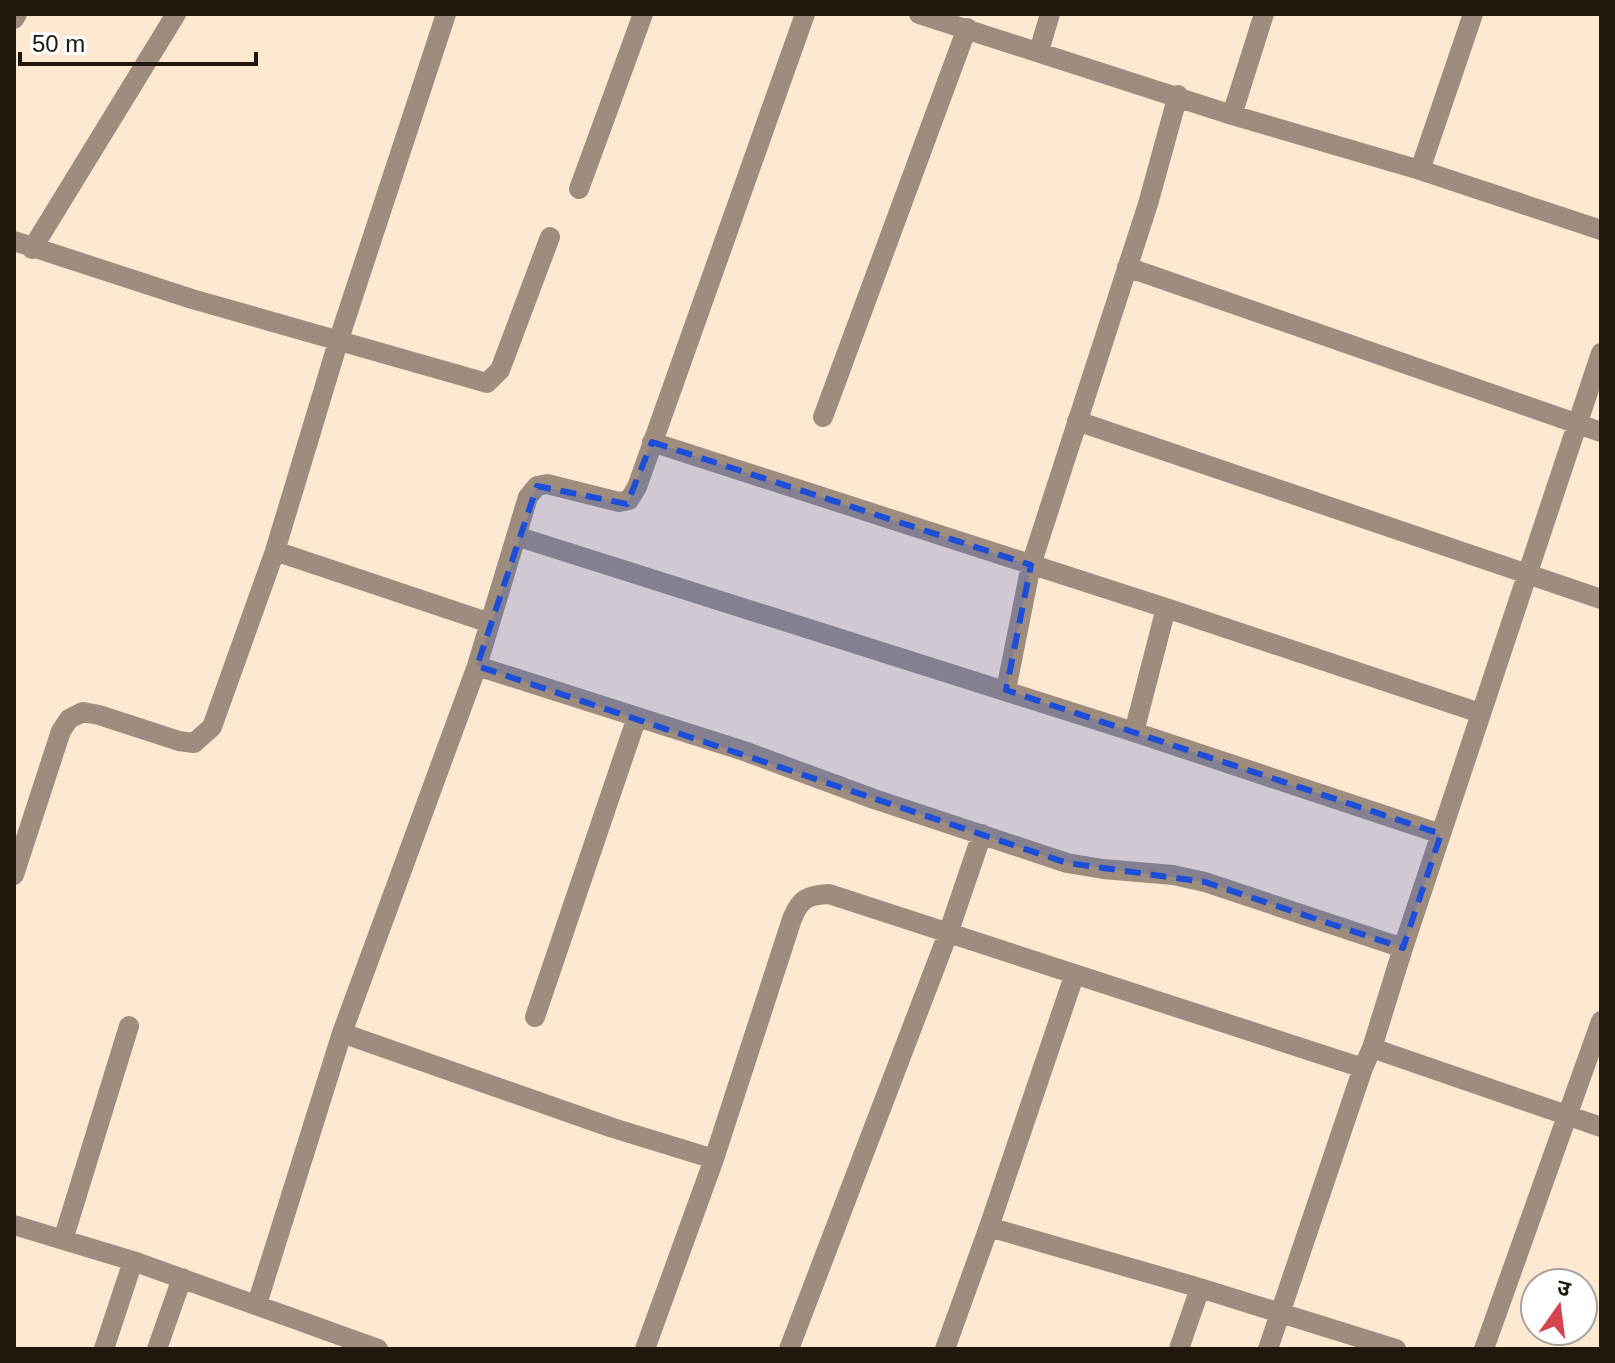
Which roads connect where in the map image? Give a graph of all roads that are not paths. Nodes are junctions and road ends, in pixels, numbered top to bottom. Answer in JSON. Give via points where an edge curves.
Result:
{"nodes":[{"id":1,"x":17,"y":14,"type":"edge"},
{"id":2,"x":176,"y":14,"type":"edge"},
{"id":3,"x":446,"y":14,"type":"edge"},
{"id":4,"x":643,"y":14,"type":"edge"},
{"id":5,"x":805,"y":14,"type":"edge"},
{"id":6,"x":919,"y":14,"type":"edge"},
{"id":7,"x":1050,"y":14,"type":"edge"},
{"id":8,"x":1264,"y":14,"type":"edge"},
{"id":9,"x":1473,"y":14,"type":"edge"},
{"id":10,"x":14,"y":19,"type":"edge"},
{"id":11,"x":967,"y":28,"type":"junction"},
{"id":12,"x":1039,"y":51,"type":"junction"},
{"id":13,"x":1178,"y":95,"type":"junction"},
{"id":14,"x":1232,"y":115,"type":"junction"},
{"id":15,"x":1420,"y":170,"type":"junction"},
{"id":16,"x":579,"y":189,"type":"dead end"},
{"id":17,"x":1601,"y":230,"type":"edge"},
{"id":18,"x":550,"y":237,"type":"dead end"},
{"id":19,"x":23,"y":245,"type":"edge"},
{"id":20,"x":1127,"y":267,"type":"junction"},
{"id":21,"x":339,"y":339,"type":"junction"},
{"id":22,"x":1601,"y":353,"type":"edge"},
{"id":23,"x":823,"y":417,"type":"dead end"},
{"id":24,"x":1077,"y":421,"type":"junction"},
{"id":25,"x":1579,"y":423,"type":"junction"},
{"id":26,"x":1601,"y":432,"type":"edge"},
{"id":27,"x":652,"y":442,"type":"junction"},
{"id":28,"x":516,"y":536,"type":"junction"},
{"id":29,"x":275,"y":551,"type":"junction"},
{"id":30,"x":1031,"y":565,"type":"junction"},
{"id":31,"x":1527,"y":574,"type":"junction"},
{"id":32,"x":1601,"y":599,"type":"edge"},
{"id":33,"x":1166,"y":608,"type":"junction"},
{"id":34,"x":490,"y":623,"type":"junction"},
{"id":35,"x":477,"y":666,"type":"junction"},
{"id":36,"x":1006,"y":690,"type":"junction"},
{"id":37,"x":1480,"y":713,"type":"junction"},
{"id":38,"x":637,"y":717,"type":"junction"},
{"id":39,"x":1134,"y":732,"type":"junction"},
{"id":40,"x":982,"y":834,"type":"junction"},
{"id":41,"x":1441,"y":834,"type":"junction"},
{"id":42,"x":14,"y":875,"type":"edge"},
{"id":43,"x":949,"y":931,"type":"junction"},
{"id":44,"x":1403,"y":948,"type":"junction"},
{"id":45,"x":1074,"y":976,"type":"junction"},
{"id":46,"x":535,"y":1017,"type":"dead end"},
{"id":47,"x":1601,"y":1021,"type":"edge"},
{"id":48,"x":129,"y":1026,"type":"dead end"},
{"id":49,"x":342,"y":1033,"type":"junction"},
{"id":50,"x":1372,"y":1048,"type":"junction"},
{"id":51,"x":1363,"y":1068,"type":"junction"},
{"id":52,"x":1568,"y":1115,"type":"junction"},
{"id":53,"x":1601,"y":1127,"type":"edge"},
{"id":54,"x":714,"y":1159,"type":"junction"},
{"id":55,"x":14,"y":1225,"type":"edge"},
{"id":56,"x":989,"y":1227,"type":"junction"},
{"id":57,"x":63,"y":1240,"type":"junction"},
{"id":58,"x":133,"y":1261,"type":"junction"},
{"id":59,"x":182,"y":1278,"type":"junction"},
{"id":60,"x":1200,"y":1288,"type":"junction"},
{"id":61,"x":257,"y":1304,"type":"junction"},
{"id":62,"x":1280,"y":1312,"type":"junction"},
{"id":63,"x":104,"y":1349,"type":"edge"},
{"id":64,"x":157,"y":1349,"type":"edge"},
{"id":65,"x":378,"y":1349,"type":"edge"},
{"id":66,"x":645,"y":1349,"type":"edge"},
{"id":67,"x":789,"y":1349,"type":"edge"},
{"id":68,"x":945,"y":1349,"type":"edge"},
{"id":69,"x":1179,"y":1349,"type":"edge"},
{"id":70,"x":1268,"y":1349,"type":"edge"},
{"id":71,"x":1396,"y":1349,"type":"edge"},
{"id":72,"x":1484,"y":1349,"type":"edge"}],
"edges":[{"from":1,"to":10,"type":"street"},
{"from":2,"to":19,"type":"street"},
{"from":3,"to":21,"type":"street"},
{"from":4,"to":16,"type":"street"},
{"from":5,"to":27,"type":"street"},
{"from":6,"to":11,"type":"street"},
{"from":7,"to":12,"type":"street"},
{"from":8,"to":14,"type":"street"},
{"from":9,"to":15,"type":"street"},
{"from":11,"to":12,"type":"street"},
{"from":11,"to":23,"type":"street"},
{"from":12,"to":13,"type":"street"},
{"from":13,"to":14,"type":"street"},
{"from":13,"to":20,"type":"street"},
{"from":14,"to":15,"type":"street"},
{"from":15,"to":17,"type":"street"},
{"from":18,"to":21,"type":"street","via":[[500,370],[487,383]]},
{"from":19,"to":21,"type":"street"},
{"from":20,"to":24,"type":"street"},
{"from":20,"to":25,"type":"street"},
{"from":21,"to":29,"type":"street"},
{"from":22,"to":25,"type":"street"},
{"from":24,"to":30,"type":"street"},
{"from":24,"to":31,"type":"street"},
{"from":25,"to":26,"type":"street"},
{"from":25,"to":31,"type":"street"},
{"from":27,"to":28,"type":"street","via":[[629,500],[537,486],[528,497]]},
{"from":27,"to":30,"type":"street"},
{"from":28,"to":34,"type":"street"},
{"from":28,"to":36,"type":"street"},
{"from":29,"to":34,"type":"street"},
{"from":29,"to":42,"type":"street","via":[[205,736],[194,743],[179,741],[83,712],[69,719]]},
{"from":30,"to":33,"type":"street"},
{"from":30,"to":36,"type":"street"},
{"from":31,"to":32,"type":"street"},
{"from":31,"to":37,"type":"street"},
{"from":33,"to":37,"type":"street"},
{"from":33,"to":39,"type":"street"},
{"from":34,"to":35,"type":"street"},
{"from":35,"to":38,"type":"street"},
{"from":35,"to":49,"type":"street"},
{"from":36,"to":39,"type":"street"},
{"from":37,"to":41,"type":"street"},
{"from":38,"to":40,"type":"street"},
{"from":38,"to":46,"type":"street"},
{"from":39,"to":41,"type":"street"},
{"from":40,"to":43,"type":"street"},
{"from":40,"to":44,"type":"street","via":[[1067,863],[1205,882]]},
{"from":41,"to":44,"type":"street"},
{"from":43,"to":45,"type":"street"},
{"from":43,"to":54,"type":"street","via":[[829,894],[799,901]]},
{"from":43,"to":67,"type":"street"},
{"from":44,"to":50,"type":"street"},
{"from":45,"to":51,"type":"street"},
{"from":45,"to":56,"type":"street"},
{"from":47,"to":52,"type":"street"},
{"from":48,"to":57,"type":"street"},
{"from":49,"to":54,"type":"street"},
{"from":49,"to":61,"type":"street"},
{"from":50,"to":51,"type":"street"},
{"from":50,"to":52,"type":"street"},
{"from":51,"to":62,"type":"street"},
{"from":52,"to":53,"type":"street"},
{"from":52,"to":72,"type":"street"},
{"from":54,"to":66,"type":"street"},
{"from":55,"to":57,"type":"street"},
{"from":56,"to":60,"type":"street"},
{"from":56,"to":68,"type":"street"},
{"from":57,"to":58,"type":"street"},
{"from":58,"to":59,"type":"street"},
{"from":58,"to":63,"type":"street"},
{"from":59,"to":61,"type":"street"},
{"from":59,"to":64,"type":"street"},
{"from":60,"to":62,"type":"street"},
{"from":60,"to":69,"type":"street"},
{"from":61,"to":65,"type":"street"},
{"from":62,"to":70,"type":"street"},
{"from":62,"to":71,"type":"street"}]}
